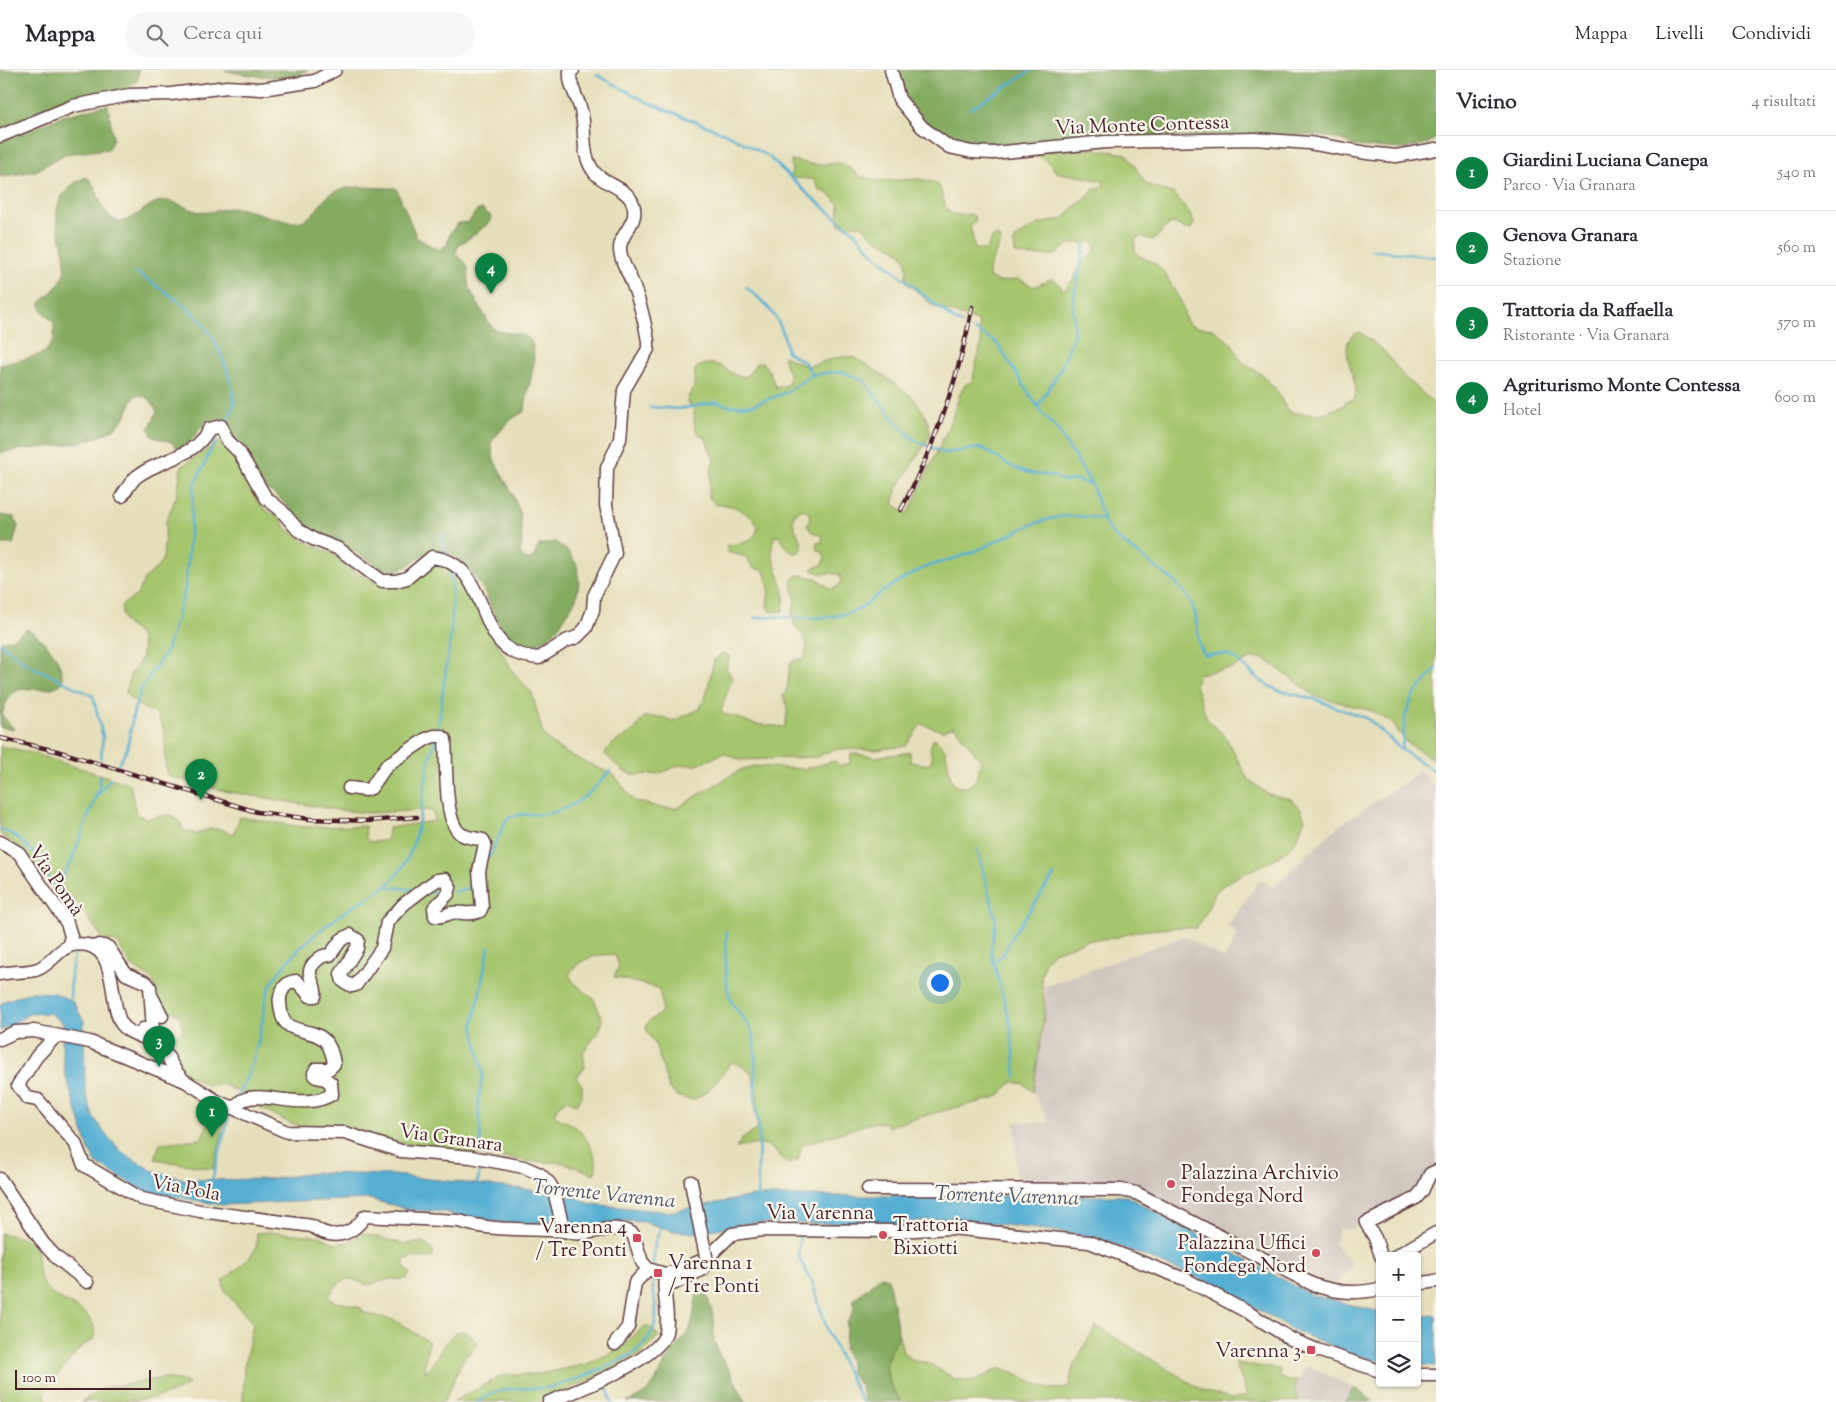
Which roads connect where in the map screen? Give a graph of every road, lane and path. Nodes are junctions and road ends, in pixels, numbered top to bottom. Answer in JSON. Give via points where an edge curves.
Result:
{"nodes":[{"id":1,"x":335,"y":70,"type":"edge"},
{"id":2,"x":573,"y":70,"type":"edge"},
{"id":3,"x":891,"y":70,"type":"edge"},
{"id":4,"x":0,"y":136,"type":"edge"},
{"id":5,"x":1436,"y":149,"type":"edge"},
{"id":6,"x":122,"y":496,"type":"dead end"},
{"id":7,"x":349,"y":788,"type":"dead end"},
{"id":8,"x":0,"y":842,"type":"edge"},
{"id":9,"x":79,"y":946,"type":"junction"},
{"id":10,"x":0,"y":974,"type":"edge"},
{"id":11,"x":150,"y":993,"type":"junction"},
{"id":12,"x":162,"y":1016,"type":"dead end"},
{"id":13,"x":143,"y":1029,"type":"dead end"},
{"id":14,"x":56,"y":1036,"type":"junction"},
{"id":15,"x":0,"y":1039,"type":"edge"},
{"id":16,"x":185,"y":1081,"type":"junction"},
{"id":17,"x":235,"y":1108,"type":"junction"},
{"id":18,"x":1436,"y":1172,"type":"edge"},
{"id":19,"x":0,"y":1179,"type":"edge"},
{"id":20,"x":691,"y":1182,"type":"dead end"},
{"id":21,"x":868,"y":1189,"type":"dead end"},
{"id":22,"x":230,"y":1224,"type":"dead end"},
{"id":23,"x":563,"y":1229,"type":"junction"},
{"id":24,"x":320,"y":1232,"type":"junction"},
{"id":25,"x":1436,"y":1233,"type":"edge"},
{"id":26,"x":1380,"y":1252,"type":"edge"},
{"id":27,"x":1403,"y":1252,"type":"edge"},
{"id":28,"x":693,"y":1264,"type":"junction"},
{"id":29,"x":648,"y":1269,"type":"junction"},
{"id":30,"x":664,"y":1274,"type":"junction"},
{"id":31,"x":87,"y":1282,"type":"dead end"},
{"id":32,"x":1436,"y":1282,"type":"edge"},
{"id":33,"x":1421,"y":1284,"type":"edge"},
{"id":34,"x":1376,"y":1290,"type":"edge"},
{"id":35,"x":615,"y":1344,"type":"dead end"},
{"id":36,"x":1376,"y":1370,"type":"edge"},
{"id":37,"x":1421,"y":1375,"type":"edge"},
{"id":38,"x":1436,"y":1375,"type":"edge"},
{"id":39,"x":550,"y":1402,"type":"edge"}],
"edges":[{"from":1,"to":4,"type":"street","via":[[315,81],[261,89],[227,87],[129,95],[73,106]]},
{"from":2,"to":6,"type":"street","via":[[569,78],[583,116],[588,163],[596,175],[627,196],[634,208],[633,222],[623,235],[620,248],[648,341],[648,349],[624,390],[620,439],[607,468],[606,504],[615,553],[594,596],[586,628],[577,637],[566,640],[539,658],[510,651],[492,627],[472,582],[445,559],[432,557],[407,578],[382,580],[339,548],[312,539],[298,530],[266,498],[221,426],[209,429],[194,449],[135,478]]},
{"from":3,"to":5,"type":"street","name":"Via Monte Contessa","via":[[899,98],[922,127],[949,147],[972,152],[993,153],[1106,142],[1255,139],[1396,156]]},
{"from":7,"to":17,"type":"street","via":[[371,788],[387,765],[426,739],[441,736],[446,739],[449,809],[453,825],[461,834],[483,840],[485,844],[479,871],[482,907],[474,914],[459,912],[435,916],[434,908],[448,894],[450,887],[445,879],[437,880],[404,904],[387,922],[382,948],[356,985],[352,986],[343,981],[341,974],[357,948],[358,940],[350,936],[341,940],[330,955],[323,956],[311,966],[309,977],[315,996],[310,996],[297,981],[293,981],[285,986],[279,998],[282,1018],[286,1023],[326,1042],[334,1064],[329,1069],[316,1069],[314,1073],[331,1083],[332,1094],[298,1102],[252,1098],[241,1100]]},
{"from":8,"to":9,"type":"street","name":"Via Pomà","via":[[19,853]]},
{"from":9,"to":10,"type":"street","via":[[37,970]]},
{"from":9,"to":11,"type":"street","via":[[108,947],[126,974],[147,983]]},
{"from":9,"to":16,"type":"street","via":[[108,965],[122,1025],[160,1046],[166,1052],[172,1069]]},
{"from":11,"to":12,"type":"street"},
{"from":11,"to":13,"type":"street","via":[[153,1029]]},
{"from":14,"to":15,"type":"street","name":"Via Granara","via":[[34,1031],[15,1032]]},
{"from":14,"to":16,"type":"street","name":"Via Granara","via":[[90,1042]]},
{"from":14,"to":24,"type":"street","name":"Via Pola","via":[[36,1056],[18,1085],[26,1098],[38,1100],[75,1142],[84,1165],[142,1199],[312,1226]]},
{"from":16,"to":17,"type":"street","name":"Via Granara"},
{"from":17,"to":23,"type":"street","name":"Via Granara","via":[[286,1132],[345,1133],[401,1151],[471,1157],[524,1167],[540,1174],[554,1191]]},
{"from":18,"to":26,"type":"street","via":[[1430,1174],[1416,1198],[1366,1223]]},
{"from":19,"to":31,"type":"street","via":[[43,1242]]},
{"from":20,"to":28,"type":"street","bridge":true,"via":[[707,1261],[703,1269],[673,1284],[692,1270]]},
{"from":21,"to":34,"type":"street","via":[[1121,1190],[1136,1193],[1314,1285],[1338,1292]]},
{"from":22,"to":24,"type":"street","name":"Via Pola","via":[[290,1232]]},
{"from":23,"to":24,"type":"street","name":"Via Pola","via":[[503,1229],[459,1221],[365,1216],[359,1226],[345,1234],[332,1236]]},
{"from":23,"to":29,"type":"street","via":[[572,1234],[607,1228],[626,1229],[633,1234],[642,1262]]},
{"from":25,"to":27,"type":"street"},
{"from":28,"to":30,"type":"street"},
{"from":28,"to":36,"type":"street","name":"Via Varenna","via":[[706,1259],[732,1234],[763,1230],[951,1228],[1089,1242],[1187,1280],[1291,1339]]},
{"from":29,"to":30,"type":"street"},
{"from":29,"to":35,"type":"street","via":[[635,1284],[628,1326]]},
{"from":30,"to":39,"type":"street","via":[[666,1332],[656,1349],[599,1382]]},
{"from":32,"to":33,"type":"street"},
{"from":37,"to":38,"type":"street"}]}
